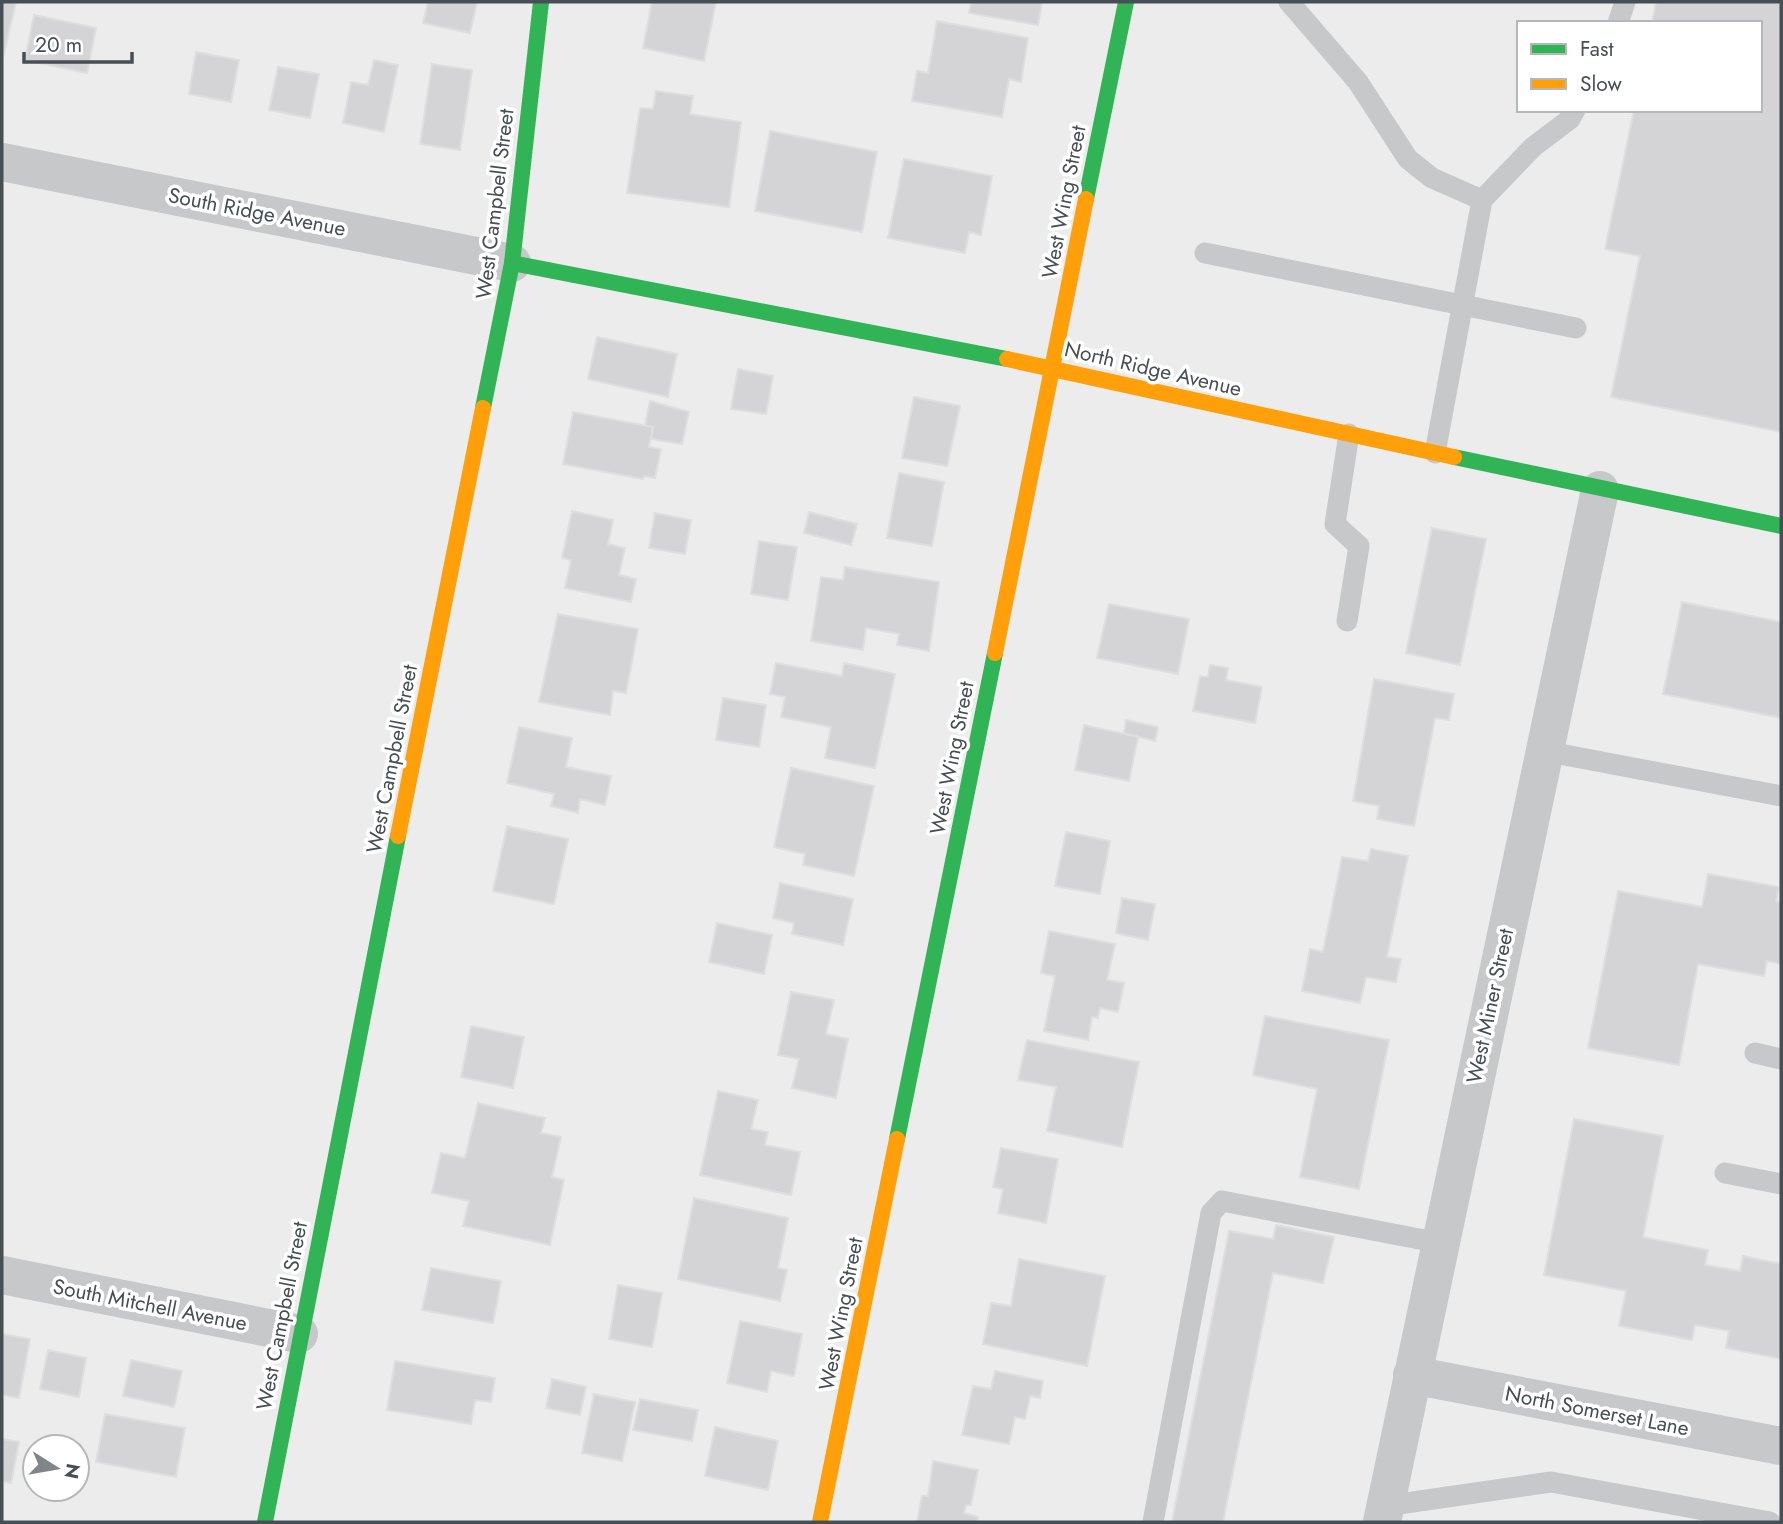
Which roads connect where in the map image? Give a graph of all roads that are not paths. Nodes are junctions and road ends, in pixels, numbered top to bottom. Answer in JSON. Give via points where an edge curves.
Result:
{"nodes":[{"id":1,"x":541,"y":2,"type":"edge"},
{"id":2,"x":1126,"y":2,"type":"edge"},
{"id":3,"x":1289,"y":2,"type":"edge"},
{"id":4,"x":1625,"y":2,"type":"edge"},
{"id":5,"x":1619,"y":21,"type":"edge"},
{"id":6,"x":1574,"y":112,"type":"edge"},
{"id":7,"x":2,"y":162,"type":"edge"},
{"id":8,"x":1482,"y":200,"type":"junction"},
{"id":9,"x":1205,"y":253,"type":"dead end"},
{"id":10,"x":512,"y":263,"type":"junction"},
{"id":11,"x":1462,"y":306,"type":"junction"},
{"id":12,"x":1576,"y":328,"type":"dead end"},
{"id":13,"x":1052,"y":368,"type":"junction"},
{"id":14,"x":1349,"y":434,"type":"junction"},
{"id":15,"x":1435,"y":453,"type":"junction"},
{"id":16,"x":1600,"y":490,"type":"junction"},
{"id":17,"x":1781,"y":526,"type":"edge"},
{"id":18,"x":1347,"y":621,"type":"dead end"},
{"id":19,"x":1544,"y":751,"type":"junction"},
{"id":20,"x":1781,"y":796,"type":"edge"},
{"id":21,"x":1755,"y":1053,"type":"dead end"},
{"id":22,"x":1781,"y":1059,"type":"edge"},
{"id":23,"x":1726,"y":1173,"type":"dead end"},
{"id":24,"x":1781,"y":1184,"type":"edge"},
{"id":25,"x":1440,"y":1243,"type":"junction"},
{"id":26,"x":2,"y":1275,"type":"edge"},
{"id":27,"x":299,"y":1334,"type":"junction"},
{"id":28,"x":1412,"y":1375,"type":"junction"},
{"id":29,"x":1781,"y":1446,"type":"edge"},
{"id":30,"x":1384,"y":1514,"type":"edge"},
{"id":31,"x":265,"y":1522,"type":"edge"},
{"id":32,"x":820,"y":1522,"type":"edge"},
{"id":33,"x":1153,"y":1522,"type":"edge"},
{"id":34,"x":1770,"y":1522,"type":"edge"}],
"edges":[{"from":1,"to":10,"type":"street","name":"West Campbell Street"},
{"from":2,"to":13,"type":"street","name":"West Wing Street"},
{"from":3,"to":8,"type":"lane","via":[[1358,82],[1408,159],[1432,178]]},
{"from":4,"to":5,"type":"lane"},
{"from":6,"to":8,"type":"lane"},
{"from":7,"to":10,"type":"street","name":"South Ridge Avenue"},
{"from":8,"to":11,"type":"lane"},
{"from":9,"to":11,"type":"lane"},
{"from":10,"to":13,"type":"street","name":"North Ridge Avenue"},
{"from":10,"to":27,"type":"street","name":"West Campbell Street"},
{"from":11,"to":12,"type":"lane"},
{"from":11,"to":15,"type":"lane"},
{"from":13,"to":14,"type":"street","name":"North Ridge Avenue"},
{"from":13,"to":32,"type":"street","name":"West Wing Street"},
{"from":14,"to":15,"type":"street","name":"North Ridge Avenue"},
{"from":14,"to":18,"type":"lane","via":[[1335,524],[1359,546]]},
{"from":15,"to":16,"type":"street","name":"North Ridge Avenue"},
{"from":16,"to":17,"type":"street","name":"North Ridge Avenue"},
{"from":16,"to":19,"type":"street","name":"West Miner Street"},
{"from":19,"to":20,"type":"lane"},
{"from":19,"to":25,"type":"street","name":"West Miner Street"},
{"from":21,"to":22,"type":"lane"},
{"from":23,"to":24,"type":"lane"},
{"from":25,"to":28,"type":"street","name":"West Miner Street"},
{"from":25,"to":33,"type":"lane","via":[[1222,1201],[1211,1213]]},
{"from":26,"to":27,"type":"street","name":"South Mitchell Avenue"},
{"from":27,"to":31,"type":"street","name":"West Campbell Street"},
{"from":28,"to":29,"type":"street","name":"North Somerset Lane"},
{"from":28,"to":30,"type":"street","name":"West Miner Street"},
{"from":30,"to":34,"type":"lane","via":[[1551,1482]]}]}
